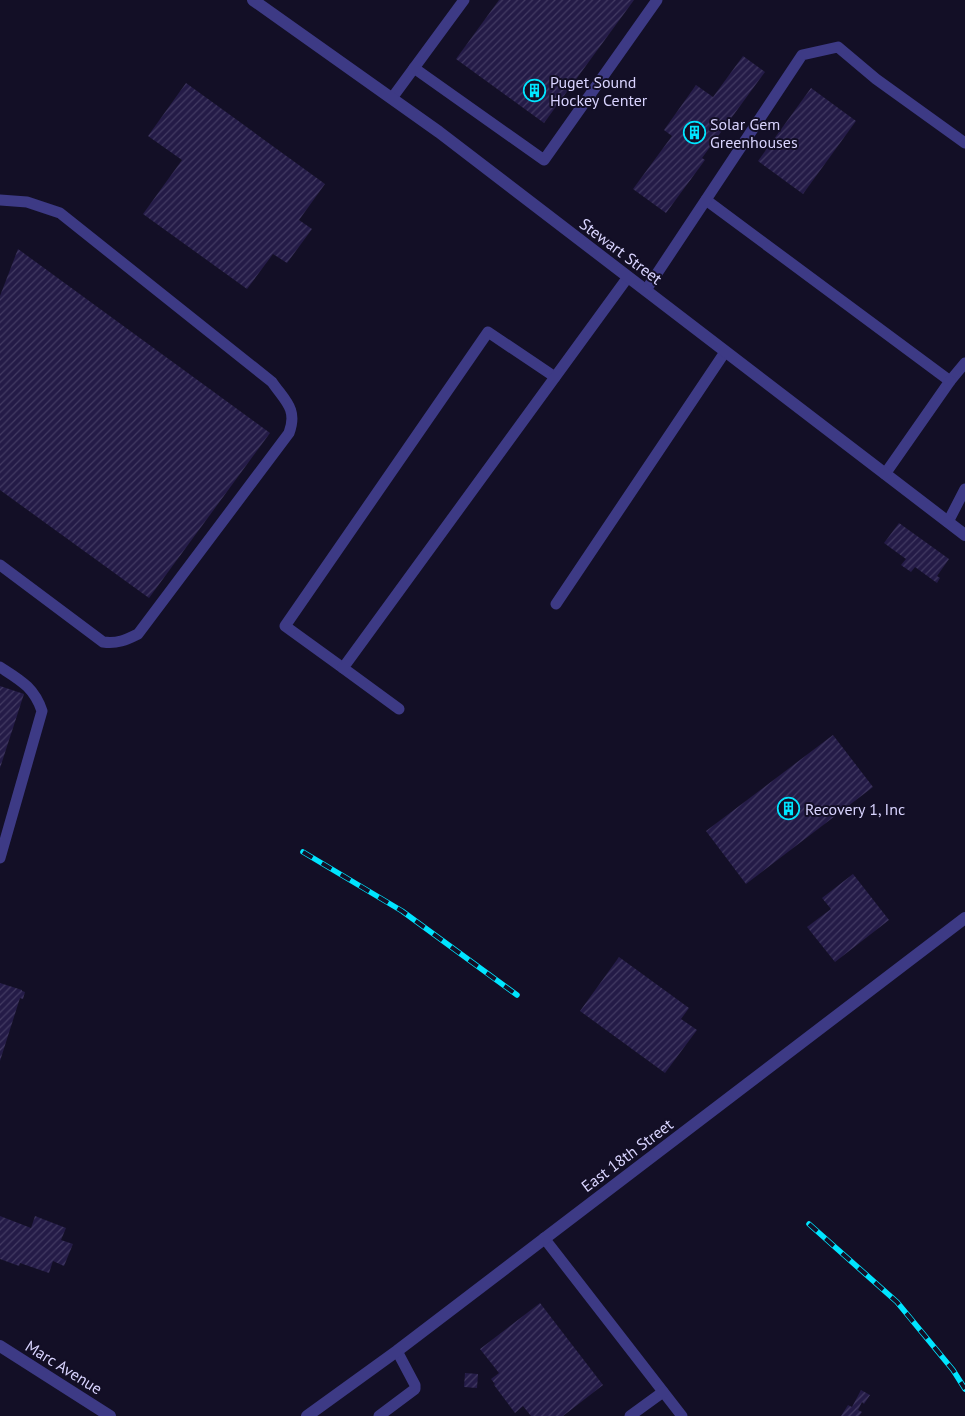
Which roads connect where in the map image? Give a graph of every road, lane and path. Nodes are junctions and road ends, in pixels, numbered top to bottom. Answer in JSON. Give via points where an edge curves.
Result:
{"nodes":[{"id":1,"x":253,"y":0,"type":"edge"},
{"id":2,"x":464,"y":0,"type":"edge"},
{"id":3,"x":657,"y":0,"type":"edge"},
{"id":4,"x":414,"y":68,"type":"junction"},
{"id":5,"x":392,"y":98,"type":"junction"},
{"id":6,"x":965,"y":143,"type":"edge"},
{"id":7,"x":0,"y":200,"type":"edge"},
{"id":8,"x":706,"y":200,"type":"junction"},
{"id":9,"x":628,"y":276,"type":"junction"},
{"id":10,"x":646,"y":290,"type":"junction"},
{"id":11,"x":726,"y":352,"type":"junction"},
{"id":12,"x":965,"y":363,"type":"edge"},
{"id":13,"x":555,"y":377,"type":"junction"},
{"id":14,"x":950,"y":381,"type":"junction"},
{"id":15,"x":885,"y":474,"type":"junction"},
{"id":16,"x":965,"y":489,"type":"edge"},
{"id":17,"x":948,"y":522,"type":"junction"},
{"id":18,"x":965,"y":535,"type":"edge"},
{"id":19,"x":0,"y":565,"type":"edge"},
{"id":20,"x":556,"y":604,"type":"dead end"},
{"id":21,"x":0,"y":666,"type":"edge"},
{"id":22,"x":343,"y":668,"type":"junction"},
{"id":23,"x":399,"y":709,"type":"dead end"},
{"id":24,"x":0,"y":858,"type":"edge"},
{"id":25,"x":965,"y":918,"type":"edge"},
{"id":26,"x":544,"y":1238,"type":"junction"},
{"id":27,"x":0,"y":1346,"type":"edge"},
{"id":28,"x":397,"y":1351,"type":"junction"},
{"id":29,"x":663,"y":1392,"type":"junction"},
{"id":30,"x":110,"y":1416,"type":"edge"},
{"id":31,"x":307,"y":1416,"type":"edge"},
{"id":32,"x":379,"y":1416,"type":"edge"},
{"id":33,"x":630,"y":1416,"type":"edge"},
{"id":34,"x":682,"y":1416,"type":"edge"}],
"edges":[{"from":1,"to":5,"type":"street","name":"Stewart Street"},
{"from":2,"to":4,"type":"lane"},
{"from":3,"to":4,"type":"lane","via":[[544,160]]},
{"from":4,"to":5,"type":"lane"},
{"from":5,"to":9,"type":"street","name":"Stewart Street"},
{"from":6,"to":8,"type":"lane","via":[[876,79],[838,47],[802,55]]},
{"from":7,"to":19,"type":"lane","via":[[27,202],[60,213],[272,382],[292,411],[292,424],[289,433],[138,634],[124,641],[103,642]]},
{"from":8,"to":10,"type":"lane"},
{"from":8,"to":14,"type":"lane"},
{"from":9,"to":10,"type":"street","name":"Stewart Street"},
{"from":9,"to":13,"type":"lane"},
{"from":10,"to":11,"type":"street","name":"Stewart Street"},
{"from":11,"to":15,"type":"street","name":"Stewart Street"},
{"from":11,"to":20,"type":"lane"},
{"from":12,"to":14,"type":"lane"},
{"from":13,"to":22,"type":"lane"},
{"from":13,"to":22,"type":"lane","via":[[488,332],[284,626]]},
{"from":14,"to":15,"type":"lane"},
{"from":15,"to":17,"type":"street","name":"Stewart Street"},
{"from":16,"to":17,"type":"lane"},
{"from":17,"to":18,"type":"street","name":"Stewart Street"},
{"from":21,"to":24,"type":"lane","via":[[26,683],[42,711]]},
{"from":22,"to":23,"type":"lane"},
{"from":25,"to":26,"type":"street","name":"East 18th Street"},
{"from":26,"to":28,"type":"street","name":"East 18th Street"},
{"from":26,"to":29,"type":"lane"},
{"from":27,"to":30,"type":"street","name":"Marc Avenue"},
{"from":28,"to":31,"type":"street","name":"East 18th Street"},
{"from":28,"to":32,"type":"lane","via":[[415,1389]]},
{"from":29,"to":33,"type":"lane"},
{"from":29,"to":34,"type":"lane"}]}
